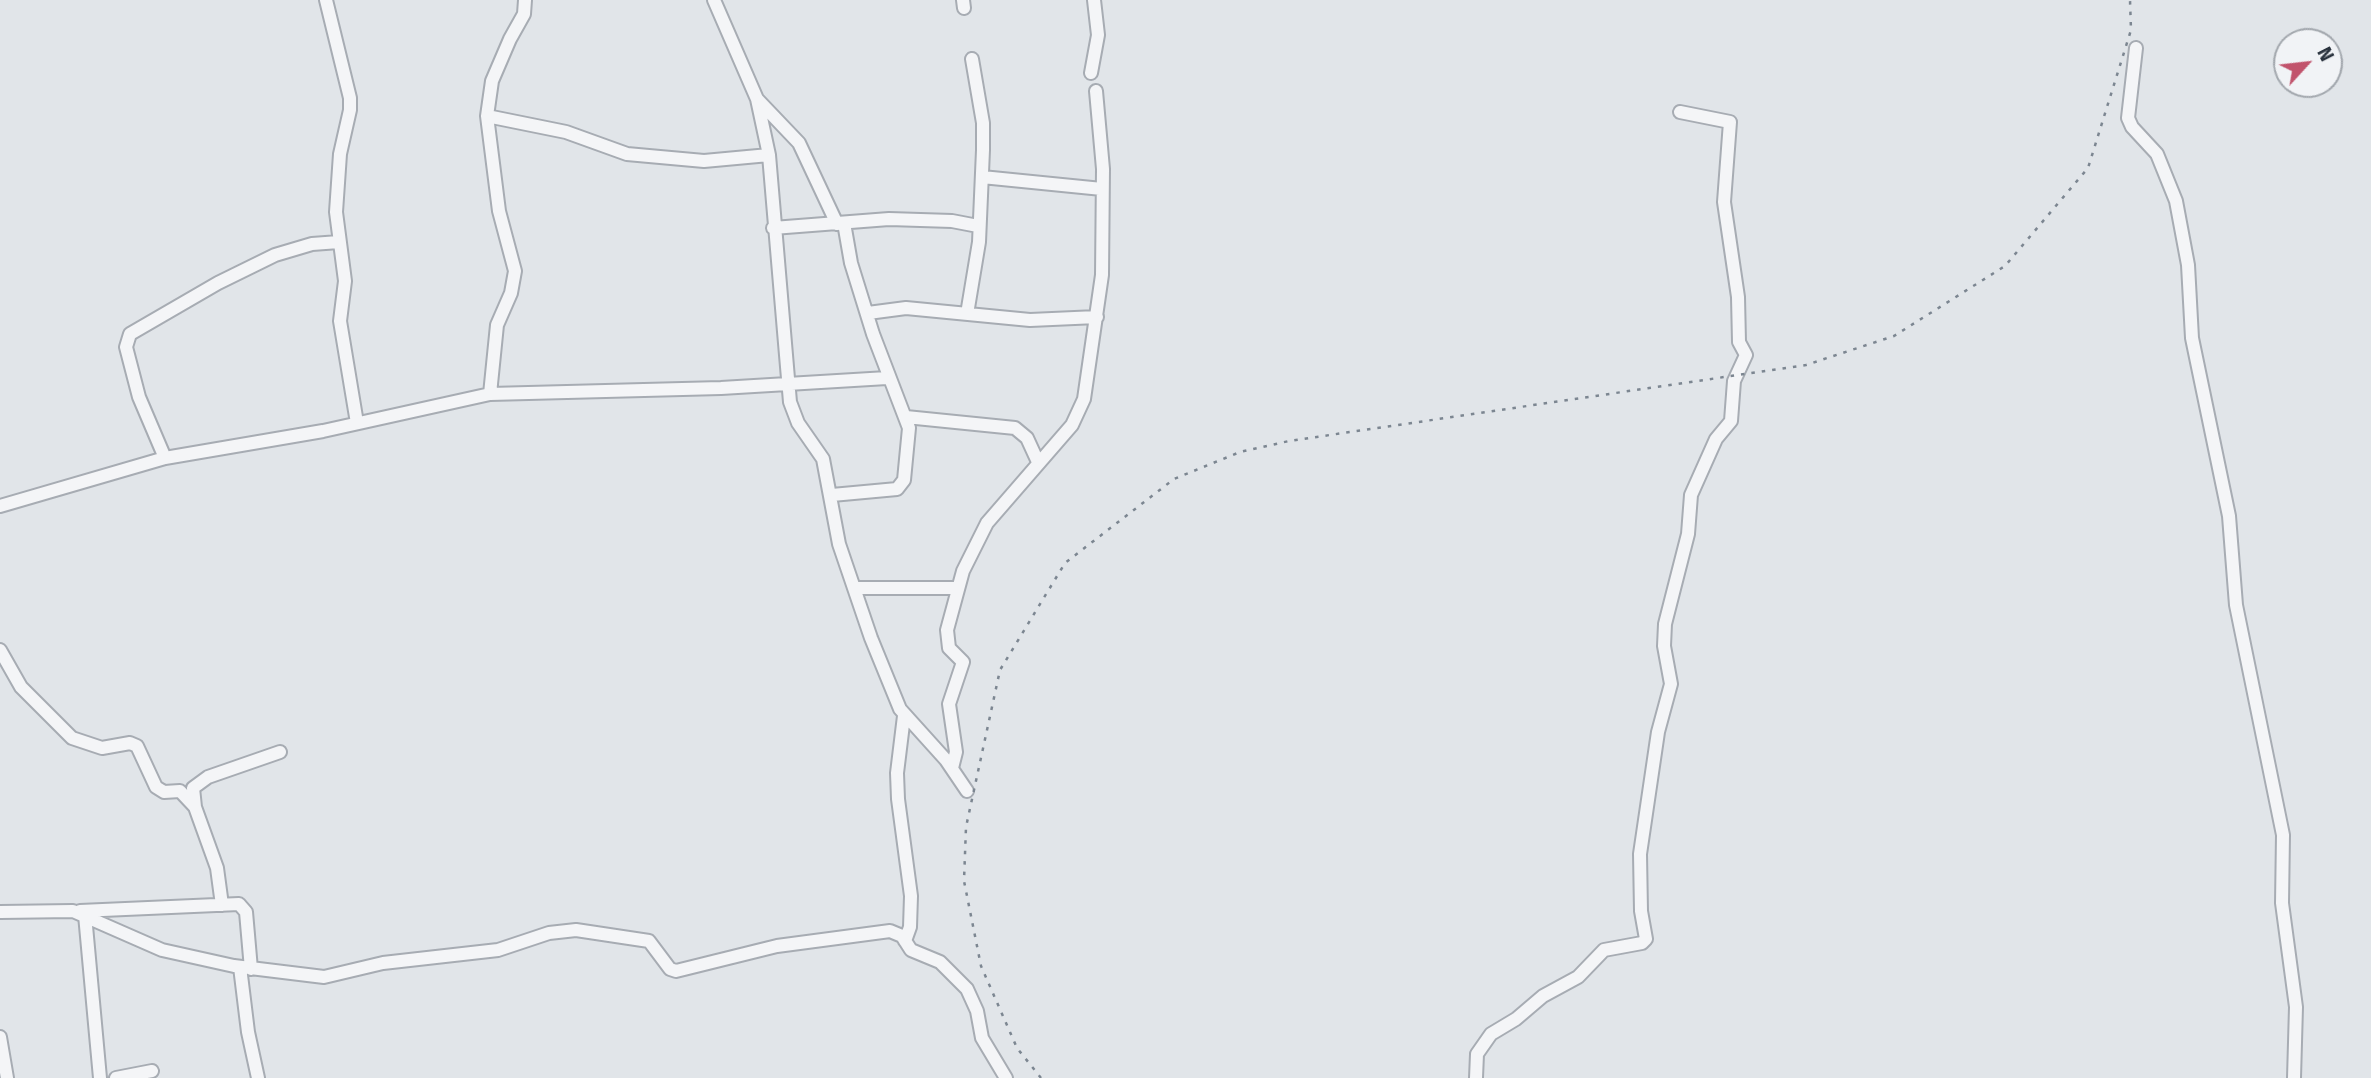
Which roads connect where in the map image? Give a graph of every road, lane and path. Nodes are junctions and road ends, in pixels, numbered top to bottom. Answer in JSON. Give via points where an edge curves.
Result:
{"nodes":[{"id":1,"x":326,"y":0,"type":"edge"},
{"id":2,"x":525,"y":0,"type":"edge"},
{"id":3,"x":714,"y":0,"type":"edge"},
{"id":4,"x":1094,"y":0,"type":"edge"},
{"id":5,"x":2136,"y":48,"type":"dead end"},
{"id":6,"x":972,"y":59,"type":"dead end"},
{"id":7,"x":1091,"y":73,"type":"dead end"},
{"id":8,"x":1096,"y":91,"type":"dead end"},
{"id":9,"x":757,"y":99,"type":"junction"},
{"id":10,"x":1680,"y":112,"type":"dead end"},
{"id":11,"x":486,"y":116,"type":"junction"},
{"id":12,"x":769,"y":155,"type":"junction"},
{"id":13,"x":982,"y":177,"type":"junction"},
{"id":14,"x":1002,"y":178,"type":"junction"},
{"id":15,"x":1102,"y":189,"type":"junction"},
{"id":16,"x":980,"y":197,"type":"junction"},
{"id":17,"x":840,"y":224,"type":"junction"},
{"id":18,"x":978,"y":226,"type":"junction"},
{"id":19,"x":774,"y":229,"type":"junction"},
{"id":20,"x":339,"y":243,"type":"junction"},
{"id":21,"x":867,"y":313,"type":"junction"},
{"id":22,"x":967,"y":314,"type":"junction"},
{"id":23,"x":1097,"y":317,"type":"junction"},
{"id":24,"x":887,"y":377,"type":"junction"},
{"id":25,"x":787,"y":384,"type":"junction"},
{"id":26,"x":490,"y":394,"type":"junction"},
{"id":27,"x":906,"y":417,"type":"junction"},
{"id":28,"x":357,"y":424,"type":"junction"},
{"id":29,"x":165,"y":458,"type":"junction"},
{"id":30,"x":1038,"y":462,"type":"junction"},
{"id":31,"x":832,"y":495,"type":"junction"},
{"id":32,"x":0,"y":506,"type":"edge"},
{"id":33,"x":856,"y":587,"type":"junction"},
{"id":34,"x":958,"y":587,"type":"junction"},
{"id":35,"x":0,"y":650,"type":"edge"},
{"id":36,"x":904,"y":716,"type":"junction"},
{"id":37,"x":280,"y":752,"type":"dead end"},
{"id":38,"x":952,"y":768,"type":"junction"},
{"id":39,"x":967,"y":791,"type":"dead end"},
{"id":40,"x":195,"y":807,"type":"junction"},
{"id":41,"x":222,"y":905,"type":"junction"},
{"id":42,"x":0,"y":912,"type":"edge"},
{"id":43,"x":79,"y":913,"type":"junction"},
{"id":44,"x":905,"y":941,"type":"junction"},
{"id":45,"x":246,"y":968,"type":"junction"},
{"id":46,"x":0,"y":1037,"type":"edge"},
{"id":47,"x":152,"y":1071,"type":"dead end"},
{"id":48,"x":7,"y":1078,"type":"edge"},
{"id":49,"x":100,"y":1078,"type":"edge"},
{"id":50,"x":116,"y":1078,"type":"edge"},
{"id":51,"x":258,"y":1078,"type":"edge"},
{"id":52,"x":1006,"y":1078,"type":"edge"},
{"id":53,"x":1476,"y":1078,"type":"edge"},
{"id":54,"x":2294,"y":1078,"type":"edge"}],
"edges":[{"from":1,"to":20,"type":"street","via":[[351,110],[336,190]]},
{"from":2,"to":11,"type":"street","via":[[524,14],[492,81]]},
{"from":3,"to":9,"type":"street"},
{"from":4,"to":7,"type":"street","via":[[1098,35]]},
{"from":5,"to":54,"type":"street","via":[[2128,118],[2157,154],[2176,201],[2188,265],[2194,351],[2224,480],[2236,605],[2283,835],[2282,902],[2296,1007]]},
{"from":6,"to":13,"type":"street","via":[[983,123]]},
{"from":8,"to":15,"type":"street"},
{"from":9,"to":12,"type":"street"},
{"from":9,"to":17,"type":"street","via":[[799,143]]},
{"from":10,"to":53,"type":"street","via":[[1730,122],[1724,202],[1745,355],[1734,381],[1731,421],[1716,439],[1691,495],[1688,534],[1665,624],[1671,684],[1658,732],[1640,854],[1646,939],[1604,950],[1578,977],[1491,1034],[1477,1054]]},
{"from":11,"to":12,"type":"street","via":[[566,132],[627,154],[704,161]]},
{"from":11,"to":26,"type":"street","via":[[498,204],[515,271],[497,324]]},
{"from":12,"to":19,"type":"street"},
{"from":13,"to":14,"type":"street"},
{"from":13,"to":16,"type":"street"},
{"from":14,"to":15,"type":"street"},
{"from":14,"to":16,"type":"street"},
{"from":15,"to":23,"type":"street"},
{"from":16,"to":18,"type":"street"},
{"from":17,"to":18,"type":"street","via":[[889,219],[951,220]]},
{"from":17,"to":19,"type":"street"},
{"from":17,"to":21,"type":"street"},
{"from":18,"to":22,"type":"street"},
{"from":19,"to":25,"type":"street"},
{"from":20,"to":28,"type":"street","via":[[345,281],[340,321]]},
{"from":20,"to":29,"type":"street","via":[[312,244],[275,255],[130,334],[126,347],[141,403]]},
{"from":21,"to":22,"type":"street","via":[[906,307]]},
{"from":21,"to":24,"type":"street"},
{"from":22,"to":23,"type":"street","via":[[1030,320]]},
{"from":23,"to":30,"type":"street","via":[[1084,399],[1072,425]]},
{"from":24,"to":25,"type":"street"},
{"from":24,"to":27,"type":"street"},
{"from":25,"to":26,"type":"street"},
{"from":25,"to":31,"type":"street","via":[[798,423],[822,459]]},
{"from":26,"to":28,"type":"street"},
{"from":27,"to":30,"type":"street","via":[[1015,428],[1027,438]]},
{"from":27,"to":31,"type":"street","via":[[906,469],[900,486],[891,491]]},
{"from":28,"to":29,"type":"street"},
{"from":29,"to":32,"type":"street"},
{"from":30,"to":34,"type":"street","via":[[987,523]]},
{"from":31,"to":33,"type":"street","via":[[839,544]]},
{"from":33,"to":34,"type":"street"},
{"from":33,"to":36,"type":"street","via":[[871,638]]},
{"from":34,"to":38,"type":"street","via":[[947,630],[949,648],[963,663],[949,704],[956,752]]},
{"from":35,"to":40,"type":"street","via":[[21,687],[72,738],[102,748],[137,746],[156,787],[183,793]]},
{"from":36,"to":38,"type":"street"},
{"from":36,"to":44,"type":"street","via":[[897,772],[911,897],[911,927]]},
{"from":37,"to":40,"type":"street","via":[[199,780],[193,788]]},
{"from":38,"to":39,"type":"street"},
{"from":40,"to":41,"type":"street","via":[[217,868]]},
{"from":41,"to":43,"type":"street"},
{"from":41,"to":45,"type":"street","via":[[239,904],[246,912]]},
{"from":42,"to":43,"type":"street"},
{"from":43,"to":45,"type":"street","via":[[162,950]]},
{"from":43,"to":49,"type":"street"},
{"from":44,"to":45,"type":"street","via":[[896,932],[874,931],[777,946],[676,971],[649,941],[576,930],[549,933],[498,950],[383,963],[340,976]]},
{"from":44,"to":52,"type":"street","via":[[911,950],[940,962],[967,989],[982,1038]]},
{"from":45,"to":51,"type":"street","via":[[248,1032]]},
{"from":46,"to":48,"type":"street"},
{"from":47,"to":50,"type":"street"}]}
